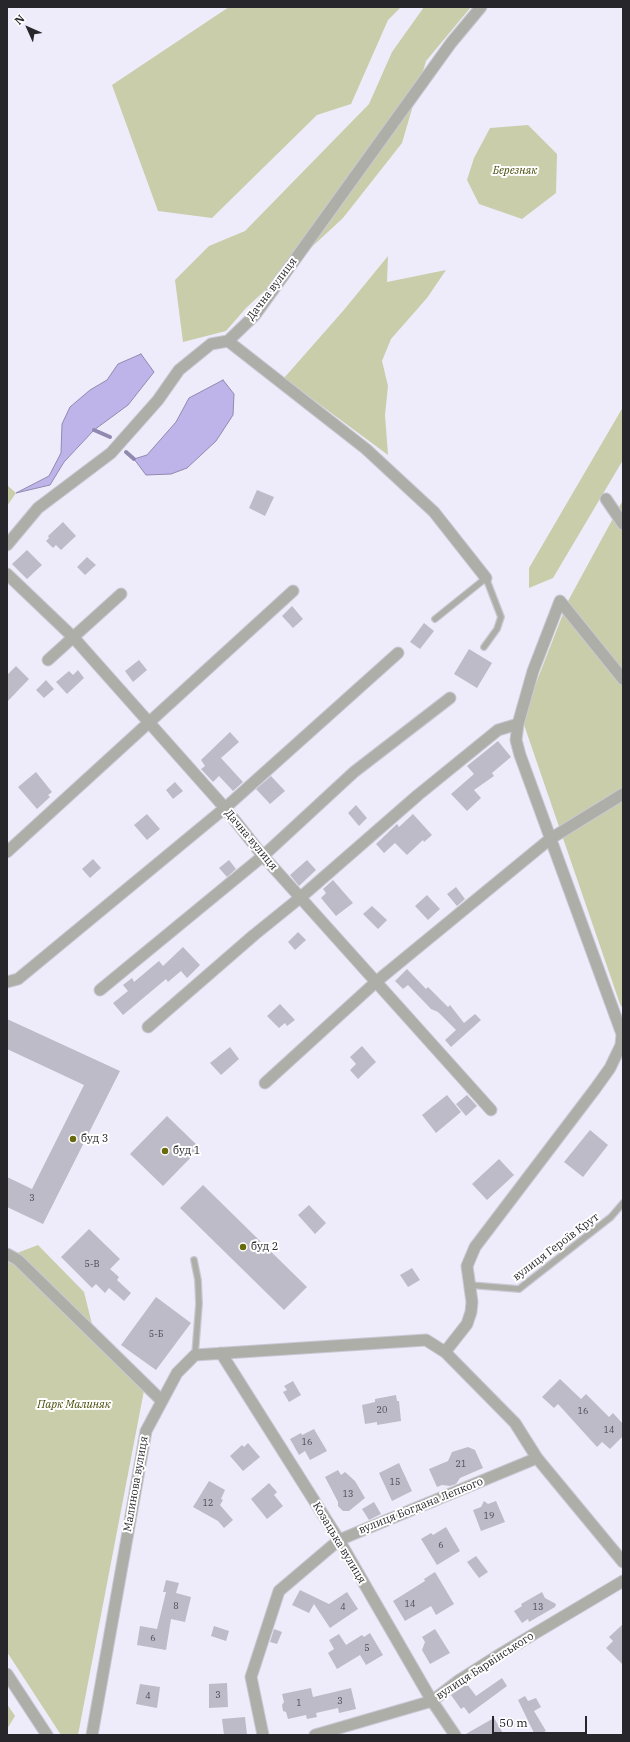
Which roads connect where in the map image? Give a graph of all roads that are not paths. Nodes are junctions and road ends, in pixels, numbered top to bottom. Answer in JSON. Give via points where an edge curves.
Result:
{"nodes":[{"id":1,"x":481,"y":7,"type":"edge"},
{"id":2,"x":228,"y":341,"type":"junction"},
{"id":3,"x":606,"y":499,"type":"dead end"},
{"id":4,"x":623,"y":524,"type":"edge"},
{"id":5,"x":7,"y":545,"type":"edge"},
{"id":6,"x":7,"y":574,"type":"edge"},
{"id":7,"x":486,"y":578,"type":"junction"},
{"id":8,"x":293,"y":591,"type":"dead end"},
{"id":9,"x":121,"y":594,"type":"dead end"},
{"id":10,"x":435,"y":619,"type":"dead end"},
{"id":11,"x":74,"y":638,"type":"junction"},
{"id":12,"x":484,"y":647,"type":"dead end"},
{"id":13,"x":398,"y":653,"type":"dead end"},
{"id":14,"x":48,"y":660,"type":"dead end"},
{"id":15,"x":623,"y":679,"type":"edge"},
{"id":16,"x":450,"y":698,"type":"dead end"},
{"id":17,"x":148,"y":722,"type":"junction"},
{"id":18,"x":518,"y":724,"type":"junction"},
{"id":19,"x":623,"y":794,"type":"edge"},
{"id":20,"x":225,"y":808,"type":"junction"},
{"id":21,"x":550,"y":839,"type":"junction"},
{"id":22,"x":7,"y":852,"type":"edge"},
{"id":23,"x":263,"y":856,"type":"junction"},
{"id":24,"x":301,"y":897,"type":"junction"},
{"id":25,"x":377,"y":981,"type":"junction"},
{"id":26,"x":7,"y":982,"type":"edge"},
{"id":27,"x":100,"y":990,"type":"dead end"},
{"id":28,"x":621,"y":1024,"type":"edge"},
{"id":29,"x":148,"y":1027,"type":"dead end"},
{"id":30,"x":622,"y":1046,"type":"edge"},
{"id":31,"x":265,"y":1083,"type":"dead end"},
{"id":32,"x":491,"y":1110,"type":"dead end"},
{"id":33,"x":623,"y":1203,"type":"edge"},
{"id":34,"x":7,"y":1254,"type":"edge"},
{"id":35,"x":194,"y":1260,"type":"dead end"},
{"id":36,"x":468,"y":1285,"type":"junction"},
{"id":37,"x":445,"y":1352,"type":"junction"},
{"id":38,"x":221,"y":1353,"type":"junction"},
{"id":39,"x":195,"y":1355,"type":"junction"},
{"id":40,"x":162,"y":1401,"type":"junction"},
{"id":41,"x":537,"y":1458,"type":"junction"},
{"id":42,"x":339,"y":1540,"type":"junction"},
{"id":43,"x":623,"y":1562,"type":"edge"},
{"id":44,"x":623,"y":1581,"type":"edge"},
{"id":45,"x":7,"y":1674,"type":"edge"},
{"id":46,"x":432,"y":1701,"type":"junction"},
{"id":47,"x":48,"y":1735,"type":"edge"},
{"id":48,"x":92,"y":1735,"type":"edge"},
{"id":49,"x":263,"y":1735,"type":"edge"},
{"id":50,"x":315,"y":1735,"type":"edge"},
{"id":51,"x":455,"y":1735,"type":"edge"}],
"edges":[{"from":1,"to":2,"type":"street","name":"Дачна вулиця","via":[[451,43],[255,315]]},
{"from":2,"to":5,"type":"street","via":[[211,344],[179,370],[158,400],[111,453],[38,508]]},
{"from":2,"to":7,"type":"street","via":[[366,449],[434,512]]},
{"from":3,"to":4,"type":"street"},
{"from":6,"to":11,"type":"street","name":"Дачна вулиця"},
{"from":7,"to":10,"type":"lane"},
{"from":7,"to":12,"type":"lane","via":[[501,617],[497,630]]},
{"from":8,"to":17,"type":"street"},
{"from":9,"to":11,"type":"street"},
{"from":11,"to":14,"type":"street"},
{"from":11,"to":17,"type":"street","name":"Дачна вулиця"},
{"from":13,"to":20,"type":"street"},
{"from":15,"to":18,"type":"street","via":[[560,600],[533,671]]},
{"from":16,"to":23,"type":"street","via":[[354,772]]},
{"from":17,"to":20,"type":"street","name":"Дачна вулиця"},
{"from":17,"to":22,"type":"street"},
{"from":18,"to":21,"type":"street","via":[[516,740],[520,755]]},
{"from":18,"to":24,"type":"street","via":[[498,730],[418,794]]},
{"from":19,"to":21,"type":"street"},
{"from":20,"to":23,"type":"street","name":"Дачна вулиця"},
{"from":20,"to":26,"type":"street","via":[[18,979]]},
{"from":21,"to":25,"type":"street"},
{"from":21,"to":28,"type":"street"},
{"from":23,"to":24,"type":"street","name":"Дачна вулиця"},
{"from":23,"to":27,"type":"street"},
{"from":24,"to":25,"type":"street","name":"Дачна вулиця"},
{"from":24,"to":29,"type":"street"},
{"from":25,"to":31,"type":"street"},
{"from":25,"to":32,"type":"street","name":"Дачна вулиця"},
{"from":28,"to":30,"type":"street"},
{"from":30,"to":36,"type":"street","via":[[610,1068],[474,1247],[467,1266]]},
{"from":33,"to":36,"type":"lane","name":"вулиця Героїв Крут","via":[[612,1218],[518,1289]]},
{"from":34,"to":40,"type":"street","via":[[18,1260]]},
{"from":35,"to":39,"type":"lane","via":[[199,1304]]},
{"from":36,"to":37,"type":"street","via":[[472,1302],[467,1324]]},
{"from":37,"to":38,"type":"street","via":[[426,1340]]},
{"from":37,"to":41,"type":"street","via":[[516,1423]]},
{"from":38,"to":39,"type":"street"},
{"from":38,"to":42,"type":"street","name":"Козацька вулиця"},
{"from":39,"to":40,"type":"street","name":"Малинова вулиця","via":[[177,1373]]},
{"from":40,"to":48,"type":"street","name":"Малинова вулиця","via":[[146,1431]]},
{"from":41,"to":42,"type":"street","name":"вулиця Богдана Лепкого"},
{"from":41,"to":43,"type":"street"},
{"from":42,"to":46,"type":"street","name":"Козацька вулиця"},
{"from":42,"to":49,"type":"street","name":"вулиця Богдана Лепкого","via":[[279,1591],[251,1677]]},
{"from":44,"to":46,"type":"street","name":"вулиця Барвінського","via":[[502,1653]]},
{"from":45,"to":47,"type":"street"},
{"from":46,"to":50,"type":"street","name":"вулиця Барвінського"},
{"from":46,"to":51,"type":"street","name":"Козацька вулиця"}]}
